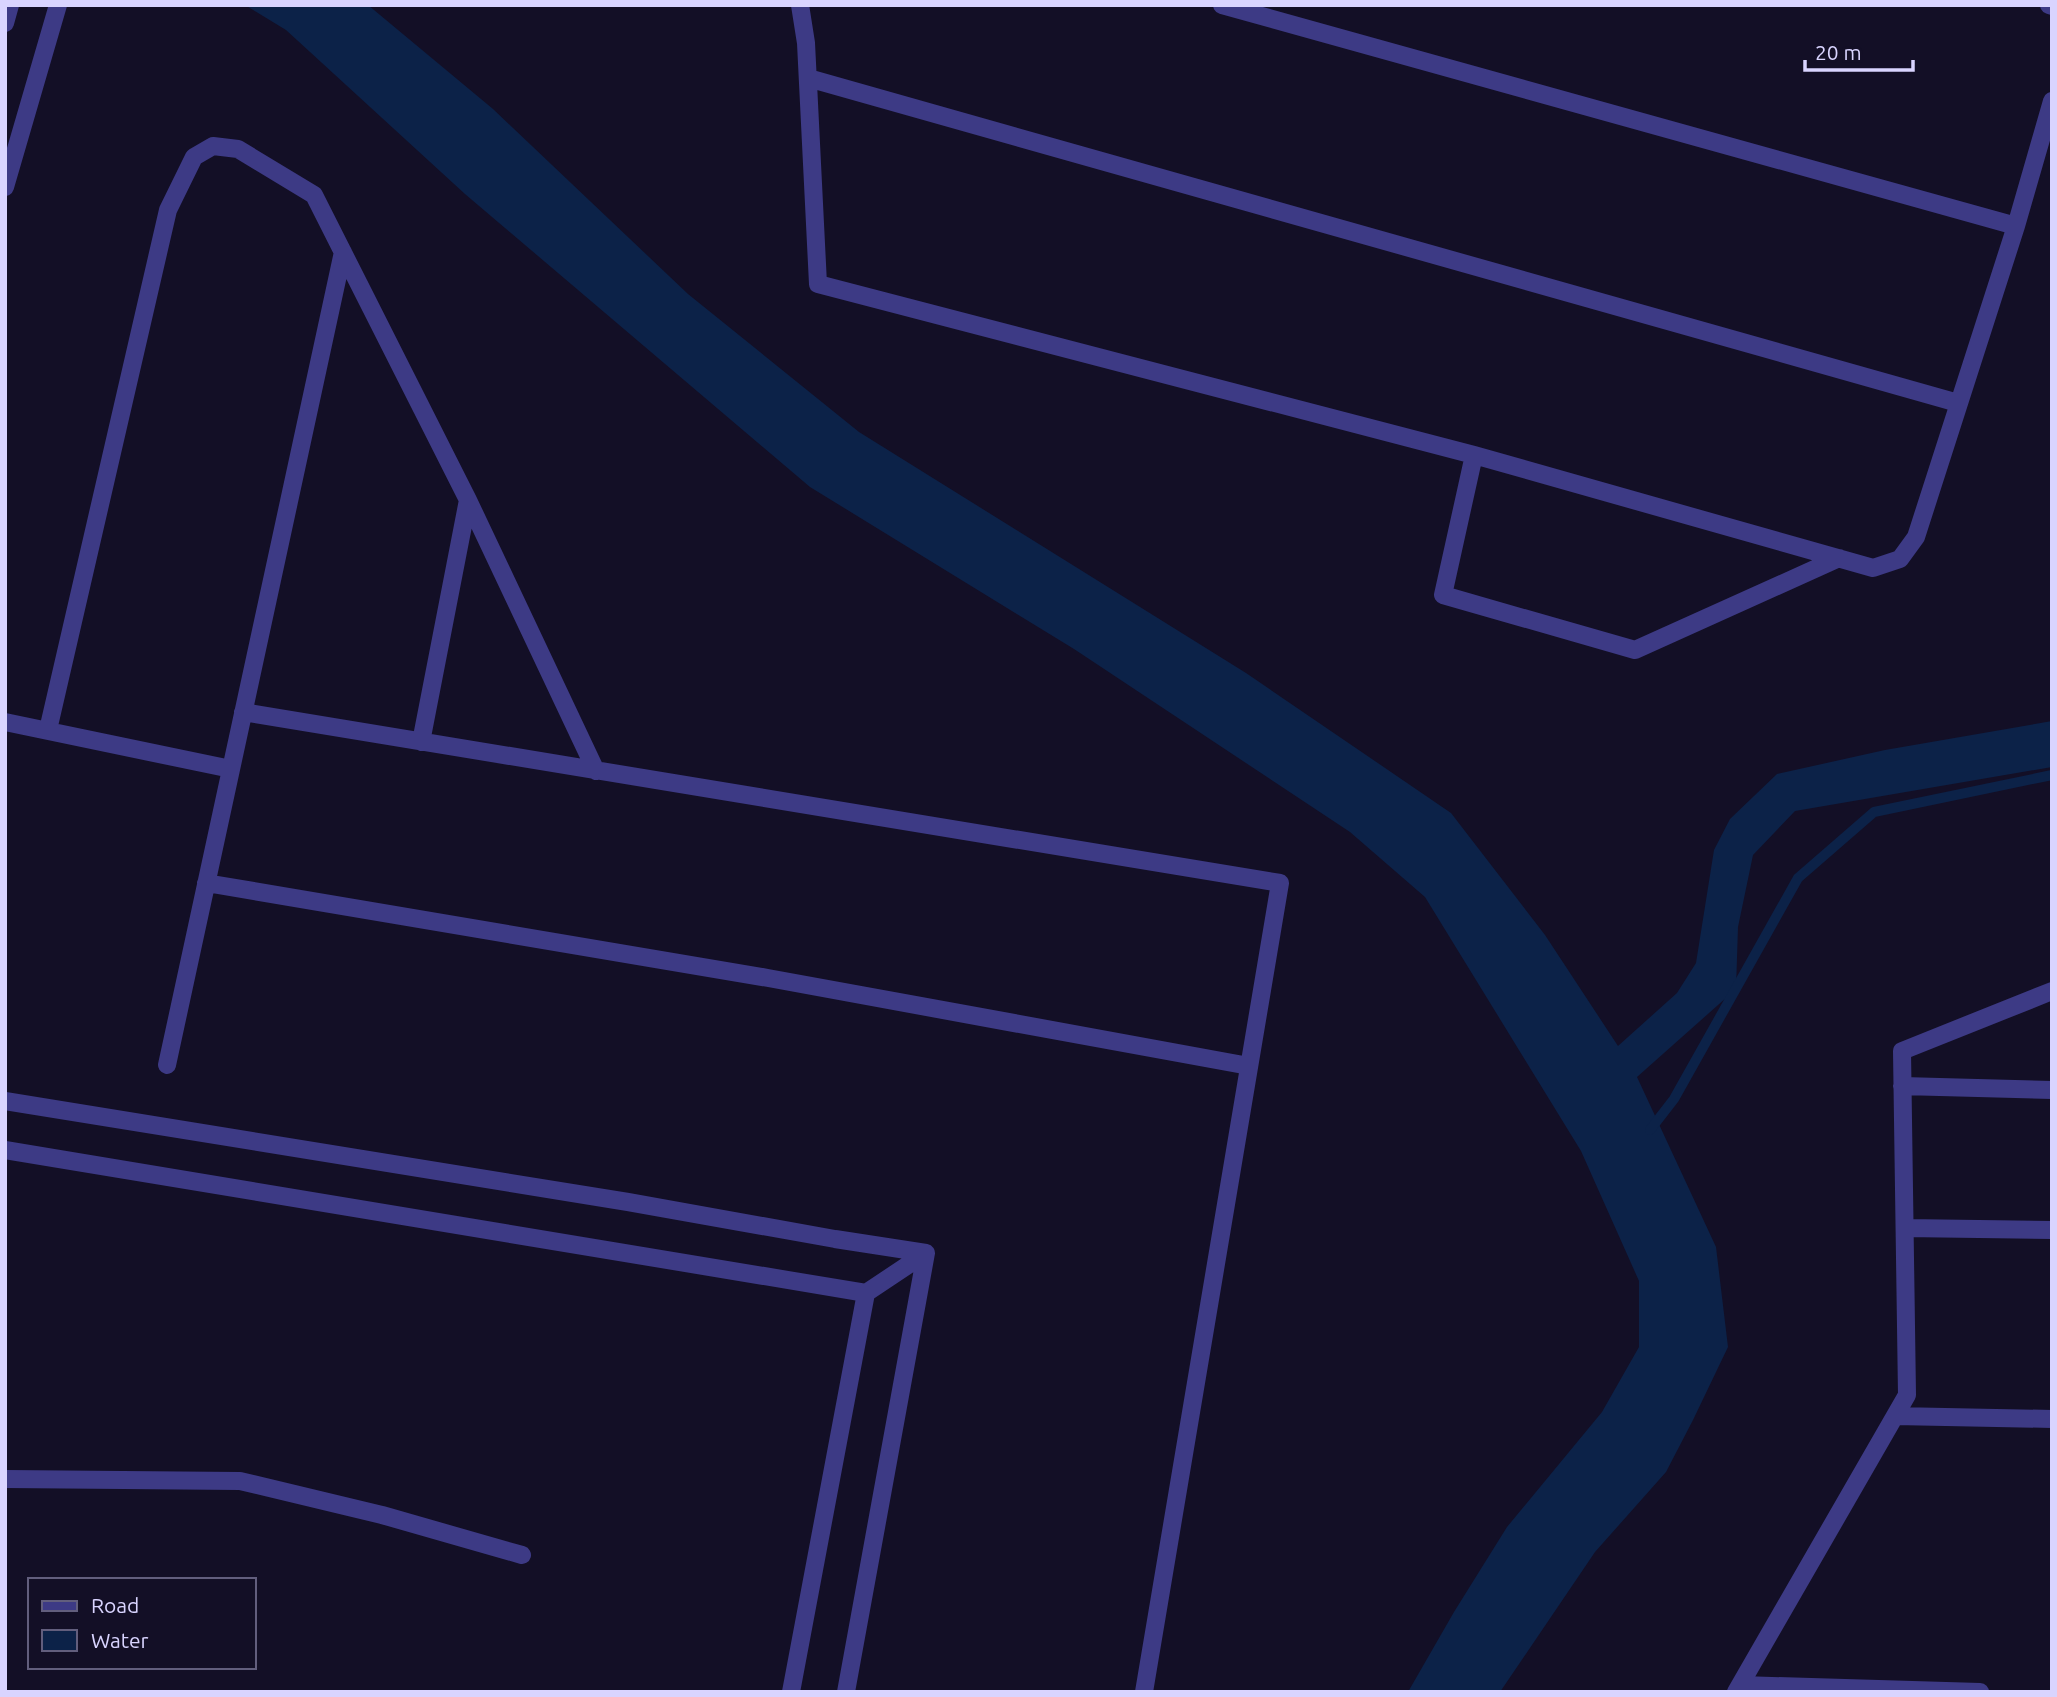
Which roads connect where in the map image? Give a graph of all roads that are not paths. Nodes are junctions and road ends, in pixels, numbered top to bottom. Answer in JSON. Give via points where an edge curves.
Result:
{"nodes":[{"id":1,"x":10,"y":5,"type":"edge"},
{"id":2,"x":58,"y":5,"type":"edge"},
{"id":3,"x":800,"y":5,"type":"edge"},
{"id":4,"x":1222,"y":5,"type":"edge"},
{"id":5,"x":5,"y":23,"type":"edge"},
{"id":6,"x":808,"y":78,"type":"junction"},
{"id":7,"x":2052,"y":101,"type":"edge"},
{"id":8,"x":5,"y":187,"type":"edge"},
{"id":9,"x":2016,"y":226,"type":"junction"},
{"id":10,"x":343,"y":252,"type":"junction"},
{"id":11,"x":1958,"y":403,"type":"junction"},
{"id":12,"x":1474,"y":455,"type":"junction"},
{"id":13,"x":468,"y":500,"type":"junction"},
{"id":14,"x":1839,"y":558,"type":"junction"},
{"id":15,"x":243,"y":712,"type":"junction"},
{"id":16,"x":5,"y":722,"type":"edge"},
{"id":17,"x":48,"y":730,"type":"junction"},
{"id":18,"x":421,"y":742,"type":"junction"},
{"id":19,"x":231,"y":769,"type":"junction"},
{"id":20,"x":596,"y":771,"type":"junction"},
{"id":21,"x":206,"y":883,"type":"junction"},
{"id":22,"x":2052,"y":991,"type":"edge"},
{"id":23,"x":167,"y":1065,"type":"dead end"},
{"id":24,"x":1249,"y":1066,"type":"junction"},
{"id":25,"x":1902,"y":1086,"type":"junction"},
{"id":26,"x":2052,"y":1090,"type":"edge"},
{"id":27,"x":5,"y":1101,"type":"edge"},
{"id":28,"x":5,"y":1150,"type":"edge"},
{"id":29,"x":1905,"y":1228,"type":"junction"},
{"id":30,"x":2052,"y":1230,"type":"edge"},
{"id":31,"x":926,"y":1253,"type":"junction"},
{"id":32,"x":866,"y":1293,"type":"junction"},
{"id":33,"x":1895,"y":1416,"type":"junction"},
{"id":34,"x":2052,"y":1419,"type":"edge"},
{"id":35,"x":5,"y":1479,"type":"edge"},
{"id":36,"x":522,"y":1555,"type":"dead end"},
{"id":37,"x":1738,"y":1688,"type":"edge"},
{"id":38,"x":791,"y":1692,"type":"edge"},
{"id":39,"x":846,"y":1692,"type":"edge"},
{"id":40,"x":1144,"y":1692,"type":"edge"},
{"id":41,"x":1980,"y":1692,"type":"edge"}],
"edges":[{"from":1,"to":5,"type":"street"},
{"from":2,"to":8,"type":"street"},
{"from":3,"to":6,"type":"street"},
{"from":4,"to":9,"type":"street"},
{"from":6,"to":11,"type":"street"},
{"from":6,"to":12,"type":"street","via":[[818,284]]},
{"from":7,"to":9,"type":"street"},
{"from":9,"to":11,"type":"street"},
{"from":10,"to":13,"type":"street"},
{"from":10,"to":15,"type":"street"},
{"from":10,"to":17,"type":"street","via":[[314,195],[238,149],[213,146],[194,157],[168,210]]},
{"from":11,"to":14,"type":"street","via":[[1916,537],[1900,559],[1873,568]]},
{"from":12,"to":14,"type":"street"},
{"from":12,"to":14,"type":"street","via":[[1443,595],[1635,650]]},
{"from":13,"to":18,"type":"street"},
{"from":13,"to":20,"type":"street"},
{"from":15,"to":18,"type":"street"},
{"from":15,"to":19,"type":"street"},
{"from":16,"to":17,"type":"street"},
{"from":17,"to":19,"type":"street"},
{"from":18,"to":20,"type":"street"},
{"from":19,"to":21,"type":"street"},
{"from":20,"to":24,"type":"street","via":[[1280,883]]},
{"from":21,"to":23,"type":"street"},
{"from":21,"to":24,"type":"street","via":[[768,978]]},
{"from":22,"to":25,"type":"street","via":[[1902,1051]]},
{"from":24,"to":40,"type":"street"},
{"from":25,"to":26,"type":"street"},
{"from":25,"to":29,"type":"street"},
{"from":27,"to":31,"type":"street"},
{"from":28,"to":32,"type":"street"},
{"from":29,"to":30,"type":"street"},
{"from":29,"to":33,"type":"street","via":[[1907,1395]]},
{"from":31,"to":32,"type":"street"},
{"from":31,"to":39,"type":"street"},
{"from":32,"to":38,"type":"street"},
{"from":33,"to":34,"type":"street"},
{"from":33,"to":37,"type":"street"},
{"from":35,"to":36,"type":"street","via":[[240,1480]]},
{"from":37,"to":41,"type":"street"}]}
